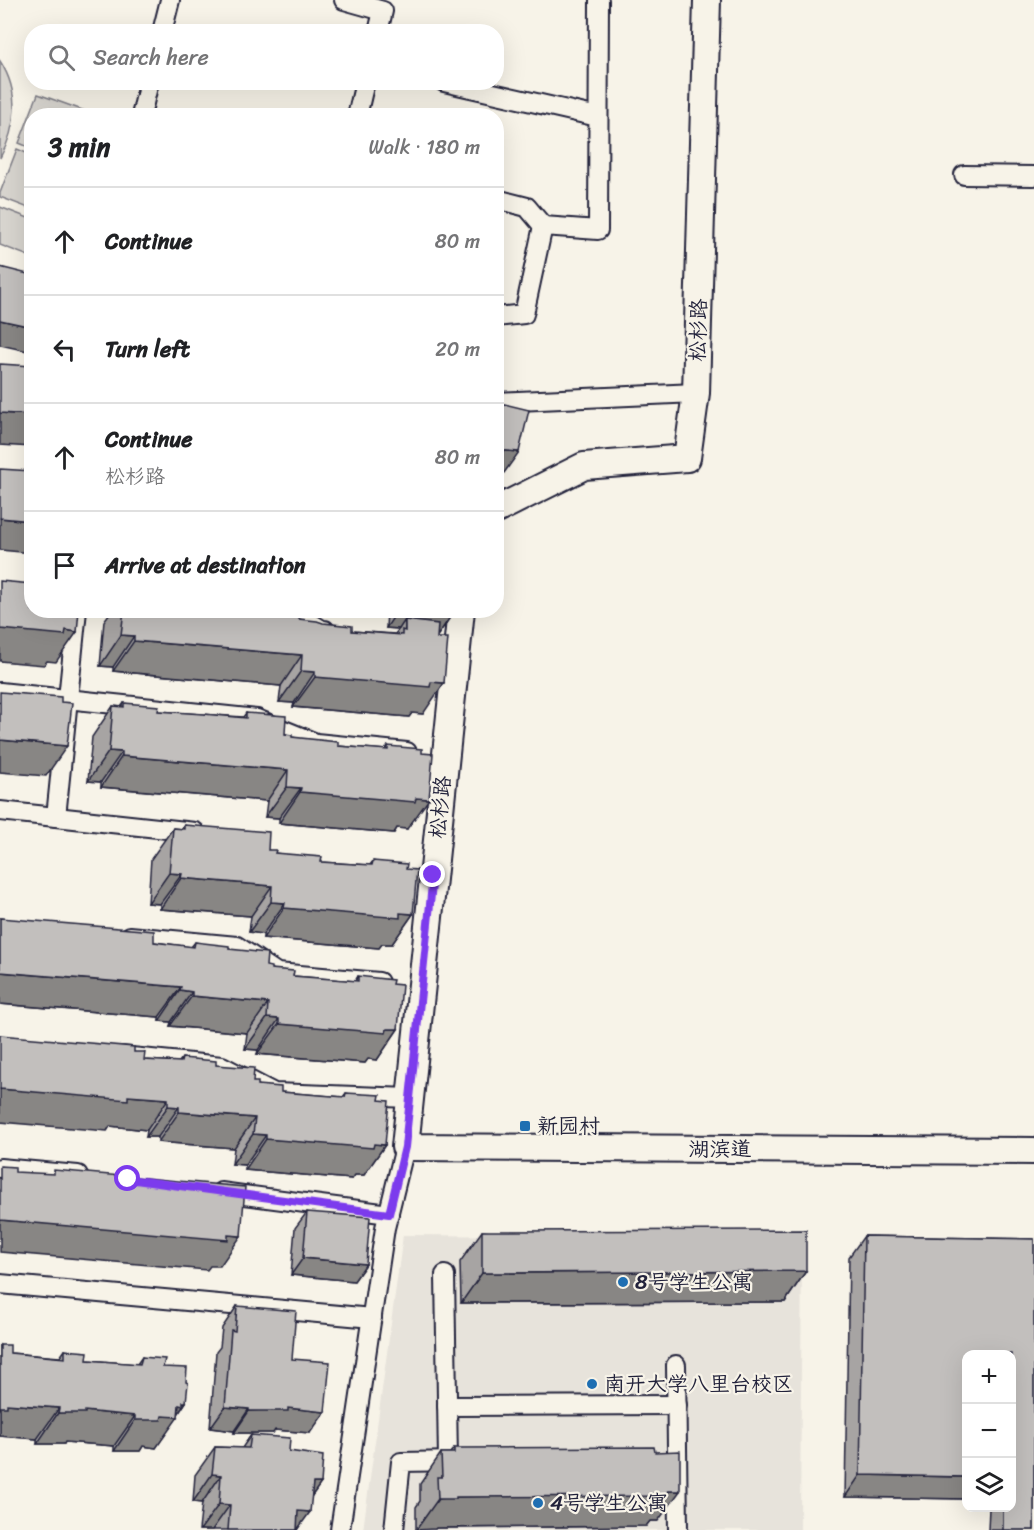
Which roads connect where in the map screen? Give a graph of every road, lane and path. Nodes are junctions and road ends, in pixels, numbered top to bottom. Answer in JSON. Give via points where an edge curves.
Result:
{"nodes":[{"id":1,"x":170,"y":0,"type":"edge"},
{"id":2,"x":344,"y":0,"type":"edge"},
{"id":3,"x":599,"y":0,"type":"edge"},
{"id":4,"x":706,"y":0,"type":"edge"},
{"id":5,"x":384,"y":5,"type":"edge"},
{"id":6,"x":164,"y":24,"type":"edge"},
{"id":7,"x":380,"y":24,"type":"edge"},
{"id":8,"x":147,"y":90,"type":"edge"},
{"id":9,"x":363,"y":90,"type":"edge"},
{"id":10,"x":479,"y":90,"type":"edge"},
{"id":11,"x":143,"y":108,"type":"edge"},
{"id":12,"x":359,"y":108,"type":"edge"},
{"id":13,"x":598,"y":117,"type":"junction"},
{"id":14,"x":964,"y":175,"type":"dead end"},
{"id":15,"x":1034,"y":176,"type":"edge"},
{"id":16,"x":504,"y":202,"type":"edge"},
{"id":17,"x":543,"y":226,"type":"junction"},
{"id":18,"x":504,"y":316,"type":"edge"},
{"id":19,"x":696,"y":393,"type":"junction"},
{"id":20,"x":504,"y":402,"type":"edge"},
{"id":21,"x":504,"y":506,"type":"edge"},
{"id":22,"x":76,"y":618,"type":"edge"},
{"id":23,"x":303,"y":618,"type":"edge"},
{"id":24,"x":460,"y":618,"type":"edge"},
{"id":25,"x":344,"y":633,"type":"edge"},
{"id":26,"x":0,"y":692,"type":"edge"},
{"id":27,"x":68,"y":699,"type":"junction"},
{"id":28,"x":407,"y":752,"type":"edge"},
{"id":29,"x":0,"y":811,"type":"edge"},
{"id":30,"x":56,"y":817,"type":"junction"},
{"id":31,"x":213,"y":834,"type":"edge"},
{"id":32,"x":115,"y":934,"type":"edge"},
{"id":33,"x":381,"y":982,"type":"edge"},
{"id":34,"x":105,"y":1054,"type":"edge"},
{"id":35,"x":410,"y":1098,"type":"junction"},
{"id":36,"x":405,"y":1147,"type":"junction"},
{"id":37,"x":1034,"y":1151,"type":"edge"},
{"id":38,"x":0,"y":1168,"type":"edge"},
{"id":39,"x":93,"y":1176,"type":"edge"},
{"id":40,"x":199,"y":1189,"type":"edge"},
{"id":41,"x":389,"y":1214,"type":"junction"},
{"id":42,"x":445,"y":1275,"type":"dead end"},
{"id":43,"x":0,"y":1284,"type":"edge"},
{"id":44,"x":372,"y":1318,"type":"junction"},
{"id":45,"x":676,"y":1365,"type":"dead end"},
{"id":46,"x":677,"y":1405,"type":"junction"},
{"id":47,"x":447,"y":1406,"type":"junction"},
{"id":48,"x":448,"y":1461,"type":"junction"},
{"id":49,"x":471,"y":1461,"type":"edge"},
{"id":50,"x":340,"y":1530,"type":"edge"},
{"id":51,"x":394,"y":1530,"type":"edge"},
{"id":52,"x":678,"y":1530,"type":"edge"}],
"edges":[{"from":1,"to":6,"type":"street"},
{"from":2,"to":5,"type":"street"},
{"from":3,"to":13,"type":"street"},
{"from":4,"to":19,"type":"street","name":"松杉路"},
{"from":5,"to":7,"type":"street"},
{"from":8,"to":11,"type":"street"},
{"from":9,"to":12,"type":"street"},
{"from":10,"to":13,"type":"street"},
{"from":13,"to":17,"type":"street","via":[[598,230]]},
{"from":14,"to":15,"type":"street"},
{"from":16,"to":17,"type":"street","via":[[527,207]]},
{"from":17,"to":18,"type":"street","via":[[524,314]]},
{"from":19,"to":20,"type":"street"},
{"from":19,"to":21,"type":"street","name":"松杉路","via":[[687,458],[584,466]]},
{"from":22,"to":27,"type":"street"},
{"from":23,"to":25,"type":"street","via":[[322,630]]},
{"from":24,"to":35,"type":"street","name":"松杉路"},
{"from":26,"to":27,"type":"street"},
{"from":27,"to":28,"type":"street","via":[[257,719],[316,743]]},
{"from":27,"to":30,"type":"street"},
{"from":29,"to":30,"type":"street"},
{"from":30,"to":31,"type":"street"},
{"from":32,"to":33,"type":"street","via":[[237,946],[277,973]]},
{"from":34,"to":35,"type":"street","via":[[222,1066],[274,1093]]},
{"from":35,"to":36,"type":"street","name":"松杉路"},
{"from":36,"to":37,"type":"street","name":"湖滨道"},
{"from":36,"to":41,"type":"street"},
{"from":38,"to":39,"type":"street"},
{"from":40,"to":41,"type":"street"},
{"from":41,"to":44,"type":"street"},
{"from":42,"to":47,"type":"street"},
{"from":43,"to":44,"type":"street"},
{"from":44,"to":50,"type":"street"},
{"from":45,"to":46,"type":"street"},
{"from":46,"to":47,"type":"street"},
{"from":46,"to":52,"type":"street","via":[[671,1462]]},
{"from":47,"to":48,"type":"street"},
{"from":48,"to":49,"type":"street"},
{"from":48,"to":51,"type":"street","via":[[401,1462]]}]}
